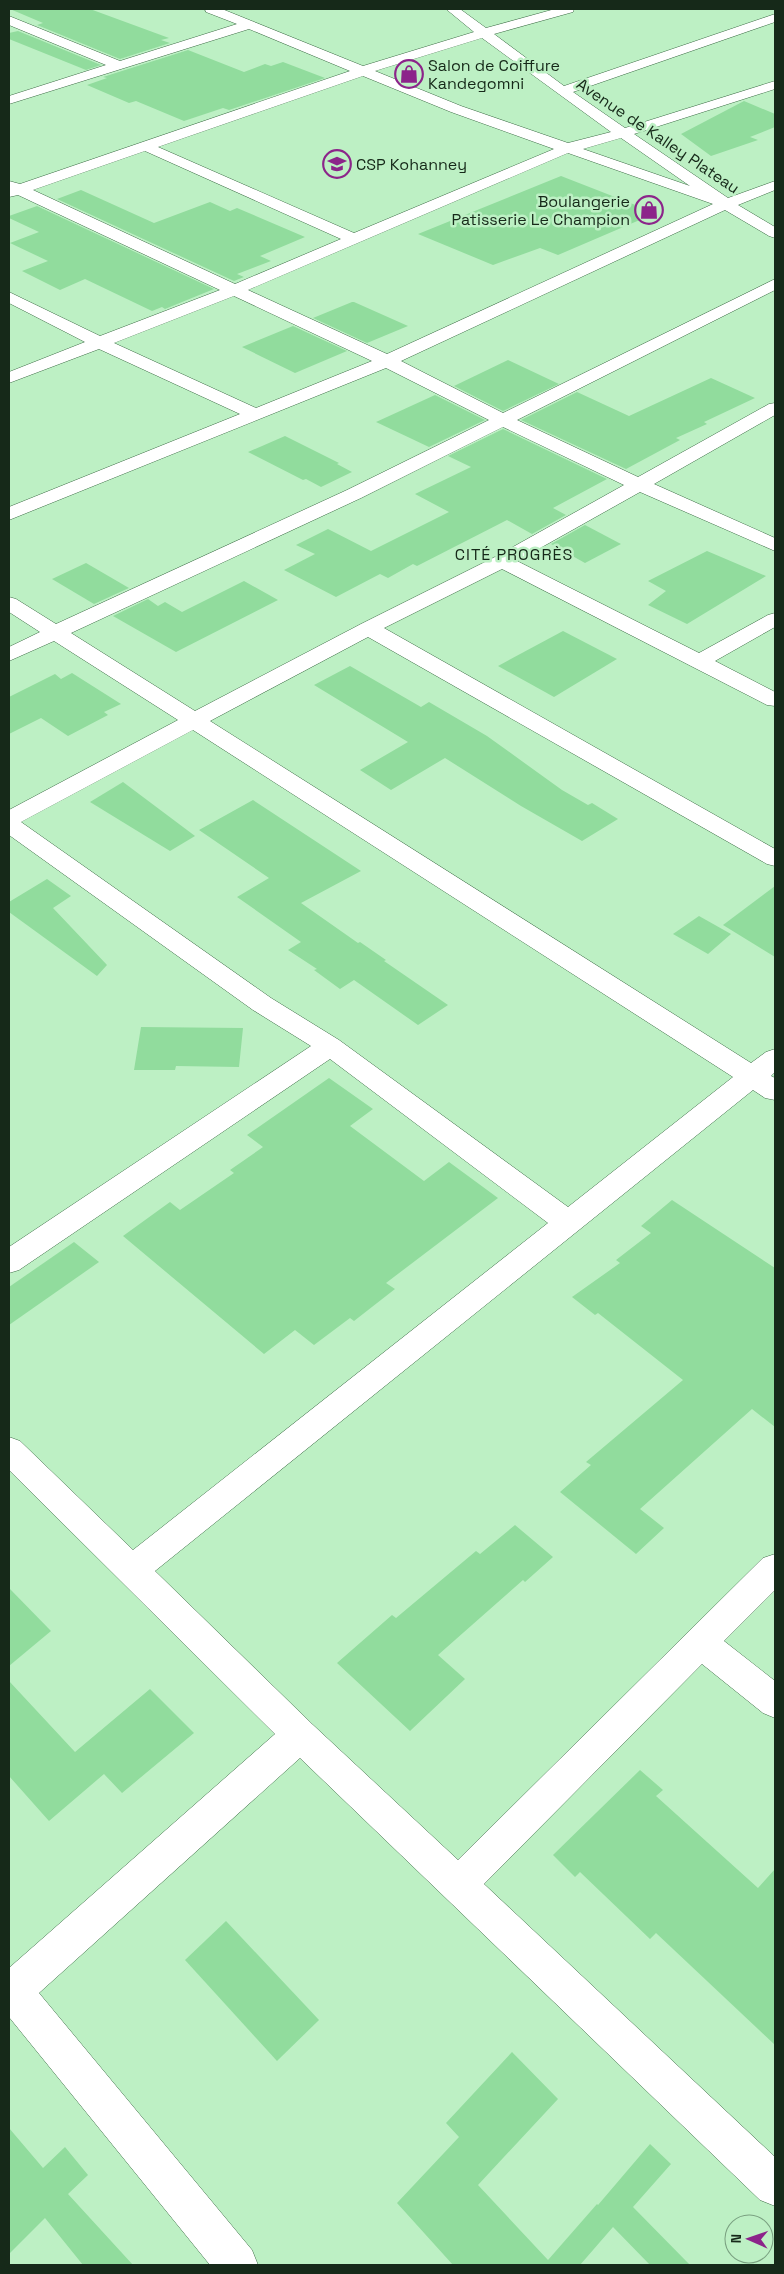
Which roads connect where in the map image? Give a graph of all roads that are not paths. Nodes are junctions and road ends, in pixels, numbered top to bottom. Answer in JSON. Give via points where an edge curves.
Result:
{"nodes":[{"id":1,"x":211,"y":9,"type":"edge"},
{"id":2,"x":452,"y":9,"type":"edge"},
{"id":3,"x":568,"y":9,"type":"edge"},
{"id":4,"x":775,"y":18,"type":"edge"},
{"id":5,"x":9,"y":20,"type":"edge"},
{"id":6,"x":249,"y":25,"type":"junction"},
{"id":7,"x":484,"y":32,"type":"junction"},
{"id":8,"x":118,"y":65,"type":"junction"},
{"id":9,"x":361,"y":72,"type":"junction"},
{"id":10,"x":775,"y":85,"type":"edge"},
{"id":11,"x":562,"y":91,"type":"junction"},
{"id":12,"x":10,"y":98,"type":"edge"},
{"id":13,"x":623,"y":133,"type":"junction"},
{"id":14,"x":145,"y":146,"type":"junction"},
{"id":15,"x":568,"y":148,"type":"junction"},
{"id":16,"x":775,"y":185,"type":"edge"},
{"id":17,"x":12,"y":190,"type":"edge"},
{"id":18,"x":726,"y":204,"type":"junction"},
{"id":19,"x":775,"y":233,"type":"edge"},
{"id":20,"x":354,"y":239,"type":"junction"},
{"id":21,"x":775,"y":284,"type":"edge"},
{"id":22,"x":234,"y":290,"type":"junction"},
{"id":23,"x":9,"y":297,"type":"edge"},
{"id":24,"x":100,"y":343,"type":"junction"},
{"id":25,"x":387,"y":361,"type":"junction"},
{"id":26,"x":9,"y":378,"type":"edge"},
{"id":27,"x":775,"y":408,"type":"edge"},
{"id":28,"x":255,"y":414,"type":"junction"},
{"id":29,"x":752,"y":419,"type":"junction"},
{"id":30,"x":503,"y":420,"type":"junction"},
{"id":31,"x":775,"y":429,"type":"edge"},
{"id":32,"x":638,"y":484,"type":"junction"},
{"id":33,"x":9,"y":514,"type":"edge"},
{"id":34,"x":775,"y":545,"type":"edge"},
{"id":35,"x":502,"y":561,"type":"junction"},
{"id":36,"x":9,"y":603,"type":"edge"},
{"id":37,"x":775,"y":619,"type":"edge"},
{"id":38,"x":368,"y":628,"type":"junction"},
{"id":39,"x":54,"y":632,"type":"junction"},
{"id":40,"x":9,"y":655,"type":"edge"},
{"id":41,"x":700,"y":661,"type":"junction"},
{"id":42,"x":775,"y":700,"type":"edge"},
{"id":43,"x":192,"y":720,"type":"junction"},
{"id":44,"x":9,"y":819,"type":"edge"},
{"id":45,"x":9,"y":824,"type":"edge"},
{"id":46,"x":775,"y":859,"type":"edge"},
{"id":47,"x":330,"y":1046,"type":"junction"},
{"id":48,"x":775,"y":1058,"type":"edge"},
{"id":49,"x":764,"y":1083,"type":"edge"},
{"id":50,"x":568,"y":1222,"type":"junction"},
{"id":51,"x":9,"y":1262,"type":"edge"},
{"id":52,"x":9,"y":1450,"type":"edge"},
{"id":53,"x":775,"y":1568,"type":"edge"},
{"id":54,"x":133,"y":1569,"type":"junction"},
{"id":55,"x":701,"y":1643,"type":"junction"},
{"id":56,"x":775,"y":1702,"type":"edge"},
{"id":57,"x":300,"y":1735,"type":"junction"},
{"id":58,"x":459,"y":1884,"type":"junction"},
{"id":59,"x":10,"y":1991,"type":"edge"},
{"id":60,"x":775,"y":2185,"type":"edge"},
{"id":61,"x":237,"y":2265,"type":"edge"}],
"edges":[{"from":1,"to":6,"type":"street"},
{"from":2,"to":7,"type":"street","name":"Avenue de Kalley Plateau"},
{"from":3,"to":7,"type":"street"},
{"from":4,"to":11,"type":"street"},
{"from":5,"to":8,"type":"street"},
{"from":6,"to":8,"type":"street"},
{"from":6,"to":9,"type":"street"},
{"from":7,"to":9,"type":"street"},
{"from":7,"to":11,"type":"street","name":"Avenue de Kalley Plateau"},
{"from":8,"to":12,"type":"street"},
{"from":9,"to":14,"type":"street"},
{"from":9,"to":15,"type":"street"},
{"from":10,"to":13,"type":"street"},
{"from":11,"to":13,"type":"street","name":"Avenue de Kalley Plateau"},
{"from":13,"to":15,"type":"street"},
{"from":13,"to":18,"type":"street","name":"Avenue de Kalley Plateau"},
{"from":14,"to":17,"type":"street"},
{"from":14,"to":20,"type":"street"},
{"from":15,"to":18,"type":"street"},
{"from":15,"to":20,"type":"street"},
{"from":16,"to":18,"type":"street"},
{"from":17,"to":22,"type":"street"},
{"from":18,"to":19,"type":"street","name":"Avenue de Kalley Plateau"},
{"from":18,"to":25,"type":"street"},
{"from":20,"to":22,"type":"street"},
{"from":21,"to":30,"type":"street"},
{"from":22,"to":24,"type":"street"},
{"from":22,"to":25,"type":"street"},
{"from":23,"to":24,"type":"street"},
{"from":24,"to":26,"type":"street"},
{"from":24,"to":28,"type":"street"},
{"from":25,"to":28,"type":"street"},
{"from":25,"to":30,"type":"street"},
{"from":27,"to":29,"type":"street"},
{"from":28,"to":33,"type":"street"},
{"from":29,"to":31,"type":"street"},
{"from":29,"to":32,"type":"street"},
{"from":30,"to":32,"type":"street"},
{"from":30,"to":39,"type":"street","via":[[354,494]]},
{"from":32,"to":34,"type":"street"},
{"from":32,"to":35,"type":"street"},
{"from":35,"to":38,"type":"street"},
{"from":35,"to":41,"type":"street"},
{"from":36,"to":39,"type":"street"},
{"from":37,"to":41,"type":"street"},
{"from":38,"to":43,"type":"street"},
{"from":38,"to":46,"type":"street"},
{"from":39,"to":40,"type":"street"},
{"from":39,"to":43,"type":"street"},
{"from":41,"to":42,"type":"street"},
{"from":43,"to":44,"type":"street"},
{"from":43,"to":49,"type":"street"},
{"from":45,"to":47,"type":"street","via":[[262,1004]]},
{"from":47,"to":50,"type":"street"},
{"from":47,"to":51,"type":"street"},
{"from":48,"to":49,"type":"street"},
{"from":49,"to":50,"type":"street"},
{"from":50,"to":54,"type":"street"},
{"from":52,"to":54,"type":"street"},
{"from":53,"to":55,"type":"street"},
{"from":54,"to":57,"type":"street"},
{"from":55,"to":56,"type":"street"},
{"from":55,"to":58,"type":"street"},
{"from":57,"to":58,"type":"street"},
{"from":57,"to":59,"type":"street"},
{"from":58,"to":60,"type":"street"},
{"from":59,"to":61,"type":"street"}]}
